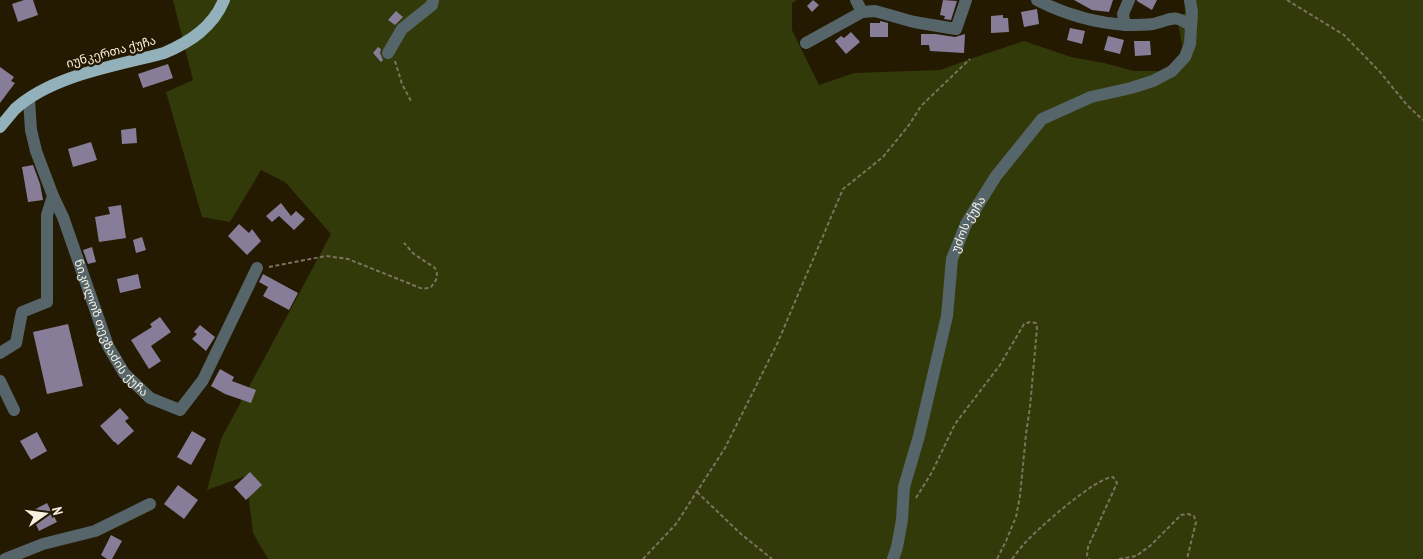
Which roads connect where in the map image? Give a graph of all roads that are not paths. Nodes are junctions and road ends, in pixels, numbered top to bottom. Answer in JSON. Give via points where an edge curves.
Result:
{"nodes":[{"id":1,"x":224,"y":0,"type":"edge"},
{"id":2,"x":432,"y":0,"type":"edge"},
{"id":3,"x":856,"y":0,"type":"edge"},
{"id":4,"x":966,"y":0,"type":"edge"},
{"id":5,"x":1037,"y":0,"type":"edge"},
{"id":6,"x":1129,"y":0,"type":"edge"},
{"id":7,"x":1190,"y":0,"type":"edge"},
{"id":8,"x":862,"y":12,"type":"junction"},
{"id":9,"x":1125,"y":25,"type":"junction"},
{"id":10,"x":1192,"y":26,"type":"junction"},
{"id":11,"x":806,"y":43,"type":"dead end"},
{"id":12,"x":390,"y":48,"type":"road end"},
{"id":13,"x":29,"y":99,"type":"junction"},
{"id":14,"x":0,"y":127,"type":"edge"},
{"id":15,"x":53,"y":196,"type":"junction"},
{"id":16,"x":256,"y":268,"type":"road end"},
{"id":17,"x":0,"y":353,"type":"edge"},
{"id":18,"x":0,"y":380,"type":"edge"},
{"id":19,"x":14,"y":410,"type":"dead end"},
{"id":20,"x":150,"y":504,"type":"dead end"},
{"id":21,"x":5,"y":559,"type":"edge"},
{"id":22,"x":894,"y":559,"type":"edge"}],
"edges":[{"from":1,"to":13,"type":"main road","name":"იუნკერთა ქუჩა","via":[[204,30],[179,46],[63,80]]},
{"from":2,"to":12,"type":"street","via":[[432,5],[402,29]]},
{"from":3,"to":8,"type":"street"},
{"from":4,"to":8,"type":"street","via":[[956,29],[875,11]]},
{"from":5,"to":9,"type":"street","via":[[1075,16]]},
{"from":6,"to":9,"type":"street","via":[[1123,14]]},
{"from":7,"to":10,"type":"street","name":"უძოს ქუჩა"},
{"from":8,"to":11,"type":"street"},
{"from":9,"to":10,"type":"street","via":[[1152,24],[1174,18]]},
{"from":10,"to":22,"type":"street","name":"უძოს ქუჩა","via":[[1186,57],[1172,71],[1153,81],[1091,97],[1042,119],[996,176],[966,224],[952,259],[947,316],[904,487],[902,520]]},
{"from":13,"to":14,"type":"main road","name":"იუნკერთა ქუჩა","via":[[16,108]]},
{"from":13,"to":15,"type":"street","name":"ნიკოლოზ თევზაძის ქუჩა","via":[[34,144]]},
{"from":15,"to":16,"type":"street","name":"ნიკოლოზ თევზაძის ქუჩა","via":[[108,346],[124,373],[150,398],[180,410],[203,380]]},
{"from":15,"to":17,"type":"street","via":[[47,215],[47,302],[22,312],[16,344]]},
{"from":18,"to":19,"type":"street"},
{"from":20,"to":21,"type":"street","via":[[95,531],[43,544]]}]}
